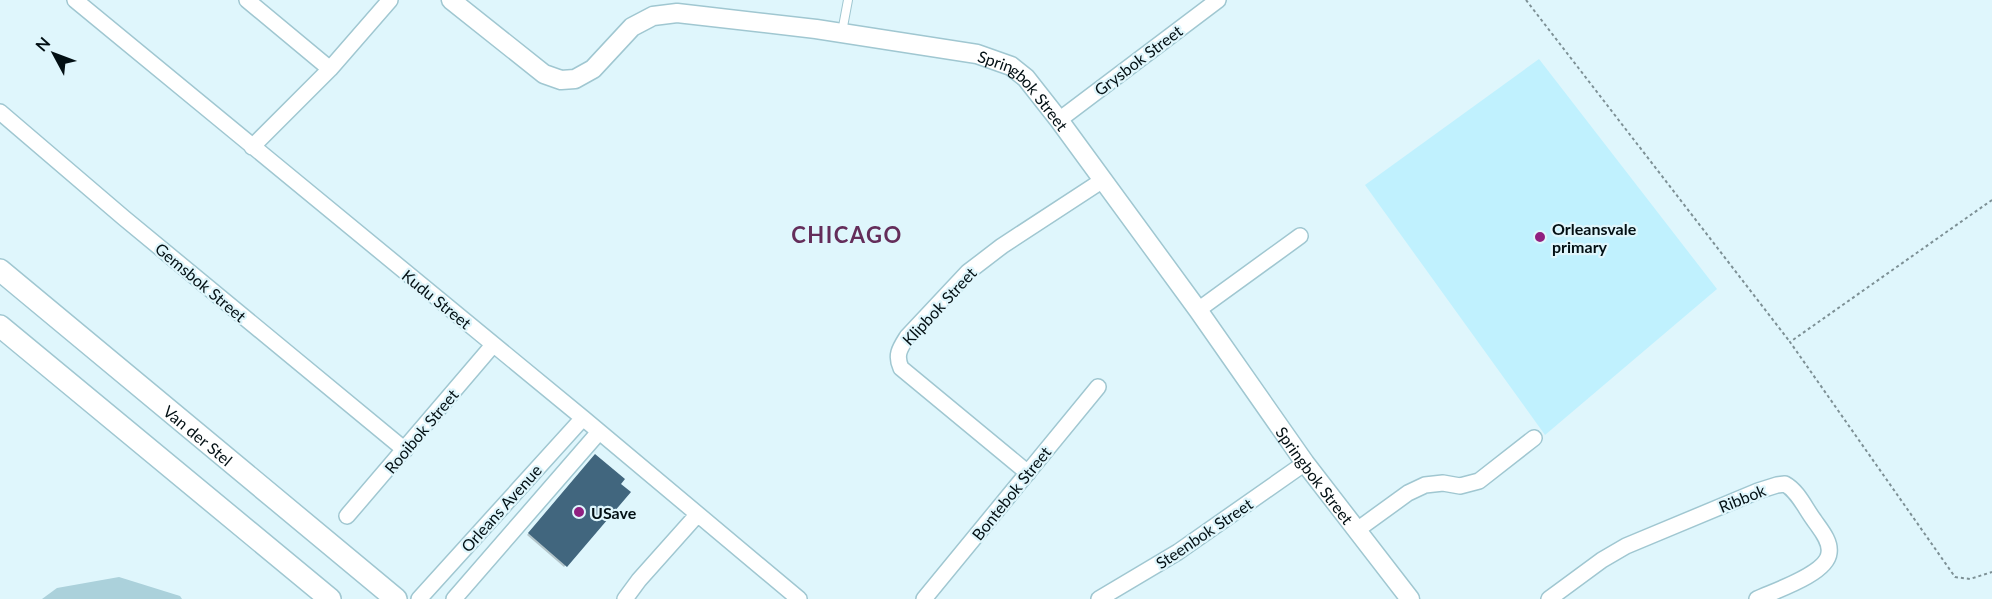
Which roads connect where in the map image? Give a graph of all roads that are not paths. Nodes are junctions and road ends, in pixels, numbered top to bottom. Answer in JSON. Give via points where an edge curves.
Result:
{"nodes":[{"id":1,"x":75,"y":0,"type":"edge"},
{"id":2,"x":248,"y":0,"type":"edge"},
{"id":3,"x":390,"y":0,"type":"edge"},
{"id":4,"x":452,"y":0,"type":"edge"},
{"id":5,"x":848,"y":0,"type":"edge"},
{"id":6,"x":1218,"y":0,"type":"edge"},
{"id":7,"x":842,"y":33,"type":"junction"},
{"id":8,"x":330,"y":69,"type":"junction"},
{"id":9,"x":0,"y":112,"type":"edge"},
{"id":10,"x":1059,"y":120,"type":"junction"},
{"id":11,"x":252,"y":147,"type":"junction"},
{"id":12,"x":1103,"y":180,"type":"junction"},
{"id":13,"x":1300,"y":236,"type":"dead end"},
{"id":14,"x":0,"y":270,"type":"edge"},
{"id":15,"x":1198,"y":310,"type":"junction"},
{"id":16,"x":0,"y":326,"type":"edge"},
{"id":17,"x":493,"y":345,"type":"junction"},
{"id":18,"x":1098,"y":387,"type":"dead end"},
{"id":19,"x":583,"y":418,"type":"junction"},
{"id":20,"x":599,"y":432,"type":"junction"},
{"id":21,"x":1534,"y":438,"type":"dead end"},
{"id":22,"x":405,"y":450,"type":"junction"},
{"id":23,"x":1305,"y":463,"type":"junction"},
{"id":24,"x":1028,"y":472,"type":"junction"},
{"id":25,"x":697,"y":515,"type":"junction"},
{"id":26,"x":347,"y":516,"type":"dead end"},
{"id":27,"x":1357,"y":530,"type":"junction"},
{"id":28,"x":330,"y":599,"type":"edge"},
{"id":29,"x":396,"y":599,"type":"edge"},
{"id":30,"x":419,"y":599,"type":"edge"},
{"id":31,"x":453,"y":599,"type":"edge"},
{"id":32,"x":625,"y":599,"type":"edge"},
{"id":33,"x":799,"y":599,"type":"edge"},
{"id":34,"x":924,"y":599,"type":"edge"},
{"id":35,"x":1099,"y":599,"type":"edge"},
{"id":36,"x":1409,"y":599,"type":"edge"},
{"id":37,"x":1549,"y":599,"type":"edge"},
{"id":38,"x":1757,"y":599,"type":"edge"}],
"edges":[{"from":1,"to":11,"type":"street","name":"Kudu Street"},
{"from":2,"to":8,"type":"street"},
{"from":3,"to":8,"type":"street"},
{"from":4,"to":7,"type":"street","name":"Springbok Street","via":[[544,74],[561,80],[575,80],[593,69],[632,27],[653,16],[677,13]]},
{"from":5,"to":7,"type":"lane"},
{"from":6,"to":10,"type":"street","name":"Grysbok Street"},
{"from":7,"to":10,"type":"street","name":"Springbok Street","via":[[996,59],[1026,78]]},
{"from":8,"to":11,"type":"street"},
{"from":9,"to":22,"type":"street","name":"Gemsbok Street"},
{"from":10,"to":12,"type":"street","name":"Springbok Street"},
{"from":11,"to":17,"type":"street","name":"Kudu Street"},
{"from":12,"to":15,"type":"street","name":"Springbok Street"},
{"from":12,"to":24,"type":"street","name":"Klipbok Street","via":[[968,272],[899,349],[897,360],[901,368]]},
{"from":13,"to":15,"type":"street"},
{"from":14,"to":29,"type":"main road","name":"Van der Stel"},
{"from":15,"to":23,"type":"street","name":"Springbok Street"},
{"from":16,"to":28,"type":"main road"},
{"from":17,"to":19,"type":"street","name":"Kudu Street"},
{"from":17,"to":22,"type":"street","name":"Rooibok Street"},
{"from":18,"to":24,"type":"street","name":"Bontebok Street"},
{"from":19,"to":20,"type":"street","name":"Kudu Street"},
{"from":19,"to":30,"type":"street","name":"Orleans Avenue"},
{"from":20,"to":25,"type":"street","name":"Kudu Street"},
{"from":20,"to":31,"type":"street","name":"Orleans Avenue"},
{"from":21,"to":27,"type":"street","via":[[1479,481],[1460,486],[1425,485]]},
{"from":22,"to":26,"type":"street","name":"Rooibok Street"},
{"from":23,"to":27,"type":"street","name":"Springbok Street"},
{"from":23,"to":35,"type":"street","name":"Steenbok Street","via":[[1178,552]]},
{"from":24,"to":34,"type":"street","name":"Bontebok Street"},
{"from":25,"to":32,"type":"street"},
{"from":25,"to":33,"type":"street","name":"Kudu Street"},
{"from":27,"to":36,"type":"street","name":"Springbok Street"},
{"from":37,"to":38,"type":"street","name":"Ribbok","via":[[1626,546],[1758,491],[1785,484],[1824,536],[1829,555],[1812,574]]}]}
